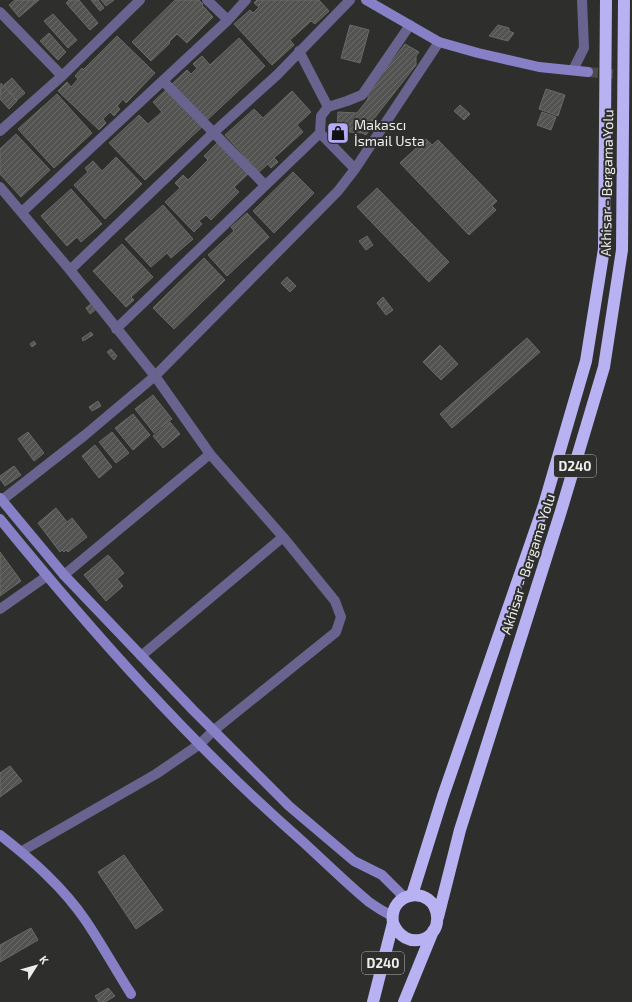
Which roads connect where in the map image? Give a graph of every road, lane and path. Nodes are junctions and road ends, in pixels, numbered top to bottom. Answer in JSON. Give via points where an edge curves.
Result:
{"nodes":[{"id":1,"x":140,"y":0,"type":"edge"},
{"id":2,"x":207,"y":0,"type":"edge"},
{"id":3,"x":246,"y":0,"type":"edge"},
{"id":4,"x":350,"y":0,"type":"edge"},
{"id":5,"x":366,"y":0,"type":"edge"},
{"id":6,"x":582,"y":0,"type":"edge"},
{"id":7,"x":606,"y":0,"type":"edge"},
{"id":8,"x":624,"y":0,"type":"edge"},
{"id":9,"x":0,"y":12,"type":"edge"},
{"id":10,"x":228,"y":20,"type":"junction"},
{"id":11,"x":410,"y":25,"type":"junction"},
{"id":12,"x":439,"y":42,"type":"junction"},
{"id":13,"x":299,"y":51,"type":"junction"},
{"id":14,"x":573,"y":70,"type":"junction"},
{"id":15,"x":588,"y":72,"type":"tunnel mouth"},
{"id":16,"x":62,"y":76,"type":"junction"},
{"id":17,"x":163,"y":81,"type":"junction"},
{"id":18,"x":328,"y":107,"type":"junction"},
{"id":19,"x":0,"y":132,"type":"edge"},
{"id":20,"x":213,"y":133,"type":"junction"},
{"id":21,"x":320,"y":133,"type":"junction"},
{"id":22,"x":355,"y":169,"type":"junction"},
{"id":23,"x":265,"y":185,"type":"junction"},
{"id":24,"x":0,"y":187,"type":"edge"},
{"id":25,"x":22,"y":212,"type":"junction"},
{"id":26,"x":70,"y":270,"type":"junction"},
{"id":27,"x":116,"y":329,"type":"junction"},
{"id":28,"x":155,"y":376,"type":"junction"},
{"id":29,"x":210,"y":454,"type":"junction"},
{"id":30,"x":1,"y":499,"type":"edge"},
{"id":31,"x":0,"y":519,"type":"edge"},
{"id":32,"x":283,"y":537,"type":"junction"},
{"id":33,"x":64,"y":575,"type":"junction"},
{"id":34,"x":47,"y":576,"type":"junction"},
{"id":35,"x":0,"y":609,"type":"edge"},
{"id":36,"x":141,"y":656,"type":"junction"},
{"id":37,"x":213,"y":731,"type":"junction"},
{"id":38,"x":200,"y":744,"type":"junction"},
{"id":39,"x":0,"y":835,"type":"edge"},
{"id":40,"x":22,"y":851,"type":"junction"},
{"id":41,"x":408,"y":896,"type":"junction"},
{"id":42,"x":438,"y":917,"type":"junction"},
{"id":43,"x":392,"y":920,"type":"junction"},
{"id":44,"x":434,"y":931,"type":"junction"},
{"id":45,"x":131,"y":994,"type":"dead end"},
{"id":46,"x":373,"y":1002,"type":"edge"},
{"id":47,"x":404,"y":1002,"type":"edge"}],
"edges":[{"from":1,"to":16,"type":"street"},
{"from":2,"to":10,"type":"street"},
{"from":3,"to":10,"type":"street"},
{"from":4,"to":13,"type":"street"},
{"from":5,"to":11,"type":"main road"},
{"from":6,"to":14,"type":"street","via":[[584,48]]},
{"from":7,"to":41,"type":"highway","name":"Akhisar - Bergama Yolu","number":"D240","via":[[604,249],[586,361],[544,505]]},
{"from":8,"to":42,"type":"highway","name":"Akhisar - Bergama Yolu","number":"D240","via":[[622,250],[604,367],[460,830]]},
{"from":9,"to":16,"type":"street"},
{"from":10,"to":17,"type":"street"},
{"from":11,"to":12,"type":"main road"},
{"from":11,"to":18,"type":"street","via":[[362,95]]},
{"from":12,"to":14,"type":"main road","via":[[539,67]]},
{"from":12,"to":22,"type":"street"},
{"from":13,"to":18,"type":"street"},
{"from":13,"to":20,"type":"street","via":[[277,75]]},
{"from":14,"to":15,"type":"main road"},
{"from":16,"to":19,"type":"street"},
{"from":17,"to":20,"type":"street"},
{"from":17,"to":25,"type":"street"},
{"from":18,"to":21,"type":"street","via":[[321,116]]},
{"from":20,"to":23,"type":"street"},
{"from":20,"to":26,"type":"street"},
{"from":21,"to":22,"type":"street"},
{"from":21,"to":23,"type":"street"},
{"from":22,"to":28,"type":"street","via":[[338,191]]},
{"from":23,"to":27,"type":"street"},
{"from":24,"to":25,"type":"street"},
{"from":25,"to":26,"type":"street"},
{"from":26,"to":27,"type":"street"},
{"from":27,"to":28,"type":"street"},
{"from":28,"to":29,"type":"street"},
{"from":28,"to":30,"type":"street","via":[[85,435]]},
{"from":29,"to":32,"type":"street"},
{"from":29,"to":33,"type":"street"},
{"from":30,"to":33,"type":"main road"},
{"from":31,"to":34,"type":"main road"},
{"from":32,"to":36,"type":"street"},
{"from":32,"to":37,"type":"street","via":[[335,601],[341,617],[336,632]]},
{"from":33,"to":36,"type":"main road"},
{"from":34,"to":35,"type":"street"},
{"from":34,"to":38,"type":"main road"},
{"from":36,"to":37,"type":"main road"},
{"from":37,"to":38,"type":"street"},
{"from":37,"to":41,"type":"main road","via":[[289,806],[354,861],[382,875]]},
{"from":38,"to":40,"type":"street","via":[[156,774]]},
{"from":38,"to":43,"type":"main road","via":[[270,813]]},
{"from":39,"to":40,"type":"main road"},
{"from":40,"to":45,"type":"main road","via":[[57,885],[86,921]]},
{"from":41,"to":42,"type":"highway","via":[[426,898],[432,903]]},
{"from":41,"to":43,"type":"highway","name":"Akhisar - Bergama Yolu","via":[[394,908]]},
{"from":42,"to":44,"type":"highway","name":"Akhisar - Bergama Yolu"},
{"from":43,"to":44,"type":"highway","via":[[400,936],[414,941],[422,940]]},
{"from":43,"to":46,"type":"highway","name":"Akhisar - Bergama Yolu","number":"D240"},
{"from":44,"to":47,"type":"highway","name":"Akhisar - Bergama Yolu","number":"D240"}]}
